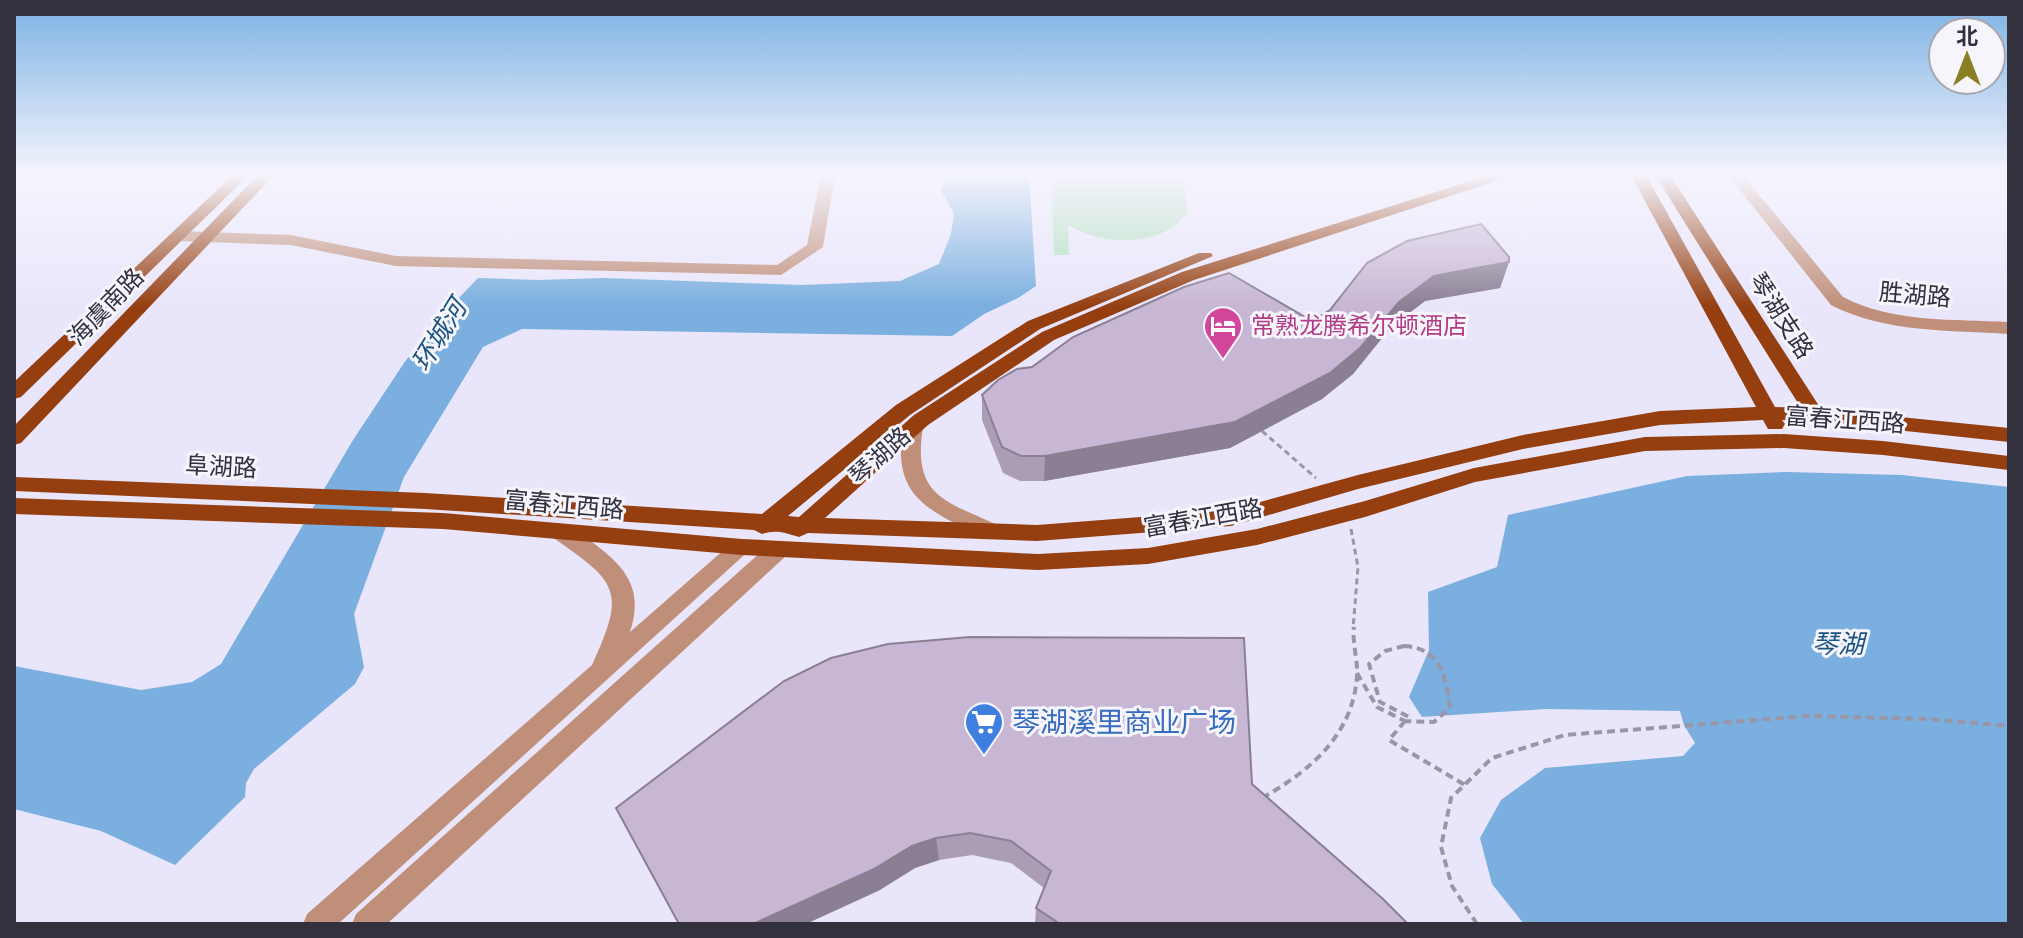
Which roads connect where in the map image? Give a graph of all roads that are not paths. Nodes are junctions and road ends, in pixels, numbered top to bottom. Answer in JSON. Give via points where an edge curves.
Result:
{"nodes":[{"id":1,"x":196,"y":219,"type":"edge"},
{"id":2,"x":225,"y":219,"type":"edge"},
{"id":3,"x":820,"y":219,"type":"edge"},
{"id":4,"x":1322,"y":219,"type":"edge"},
{"id":5,"x":1368,"y":219,"type":"edge"},
{"id":6,"x":1662,"y":219,"type":"edge"},
{"id":7,"x":1690,"y":219,"type":"edge"},
{"id":8,"x":1770,"y":219,"type":"edge"},
{"id":9,"x":178,"y":236,"type":"junction"},
{"id":10,"x":206,"y":239,"type":"junction"},
{"id":11,"x":2009,"y":328,"type":"edge"},
{"id":12,"x":14,"y":393,"type":"edge"},
{"id":13,"x":1769,"y":413,"type":"junction"},
{"id":14,"x":1816,"y":415,"type":"junction"},
{"id":15,"x":913,"y":427,"type":"junction"},
{"id":16,"x":2009,"y":435,"type":"edge"},
{"id":17,"x":14,"y":438,"type":"edge"},
{"id":18,"x":1784,"y":441,"type":"junction"},
{"id":19,"x":1833,"y":444,"type":"junction"},
{"id":20,"x":2009,"y":463,"type":"edge"},
{"id":21,"x":14,"y":484,"type":"edge"},
{"id":22,"x":425,"y":501,"type":"joint"},
{"id":23,"x":14,"y":506,"type":"edge"},
{"id":24,"x":294,"y":506,"type":"junction"},
{"id":25,"x":765,"y":523,"type":"junction"},
{"id":26,"x":803,"y":525,"type":"junction"},
{"id":27,"x":559,"y":531,"type":"junction"},
{"id":28,"x":991,"y":531,"type":"junction"},
{"id":29,"x":742,"y":547,"type":"junction"},
{"id":30,"x":779,"y":549,"type":"junction"},
{"id":31,"x":599,"y":674,"type":"junction"},
{"id":32,"x":317,"y":924,"type":"edge"},
{"id":33,"x":366,"y":924,"type":"edge"}],
"edges":[{"from":1,"to":9,"type":"main road","name":"海虞南路"},
{"from":2,"to":10,"type":"main road","name":"海虞南路"},
{"from":3,"to":10,"type":"street","via":[[815,247],[781,270],[396,261],[291,240]]},
{"from":4,"to":25,"type":"main road","name":"琴湖路","via":[[1176,265],[1034,325],[903,410]]},
{"from":5,"to":15,"type":"main road","name":"琴湖路","via":[[1203,271],[1048,336]]},
{"from":6,"to":13,"type":"main road"},
{"from":7,"to":14,"type":"main road","name":"琴湖支路"},
{"from":8,"to":11,"type":"street","name":"胜湖路","via":[[1837,301],[1851,310],[1872,317]]},
{"from":9,"to":10,"type":"street"},
{"from":9,"to":12,"type":"main road","name":"海虞南路"},
{"from":10,"to":17,"type":"main road","name":"海虞南路"},
{"from":13,"to":14,"type":"main road","name":"富春江西路"},
{"from":13,"to":18,"type":"main road"},
{"from":13,"to":28,"type":"main road","name":"富春江西路","via":[[1660,418],[1523,442],[1231,518],[1084,530]]},
{"from":14,"to":16,"type":"main road","name":"富春江西路"},
{"from":14,"to":19,"type":"main road","name":"琴湖支路"},
{"from":15,"to":26,"type":"main road","name":"琴湖路"},
{"from":15,"to":28,"type":"street","via":[[907,449],[916,488],[942,509]]},
{"from":18,"to":19,"type":"main road","name":"富春江西路"},
{"from":18,"to":30,"type":"main road","name":"富春江西路","via":[[1645,444],[1562,458],[1474,475],[1257,537],[1148,556],[1038,562]]},
{"from":19,"to":20,"type":"main road","name":"富春江西路"},
{"from":21,"to":24,"type":"main road","name":"阜湖路"},
{"from":22,"to":24,"type":"main road","name":"阜湖路"},
{"from":22,"to":25,"type":"main road","name":"富春江西路"},
{"from":23,"to":24,"type":"main road","name":"阜湖路"},
{"from":24,"to":27,"type":"main road","name":"富春江西路","via":[[395,520]]},
{"from":25,"to":26,"type":"main road","name":"富春江西路"},
{"from":25,"to":29,"type":"main road","name":"琴湖路"},
{"from":26,"to":28,"type":"main road","name":"富春江西路"},
{"from":26,"to":30,"type":"main road","name":"琴湖路"},
{"from":27,"to":29,"type":"main road","name":"富春江西路"},
{"from":27,"to":31,"type":"street","via":[[594,554],[626,595],[624,621]]},
{"from":29,"to":30,"type":"main road","name":"富春江西路"},
{"from":29,"to":31,"type":"street","name":"琴湖路"},
{"from":30,"to":33,"type":"street","name":"琴湖路"},
{"from":31,"to":32,"type":"street","name":"琴湖路"}]}
